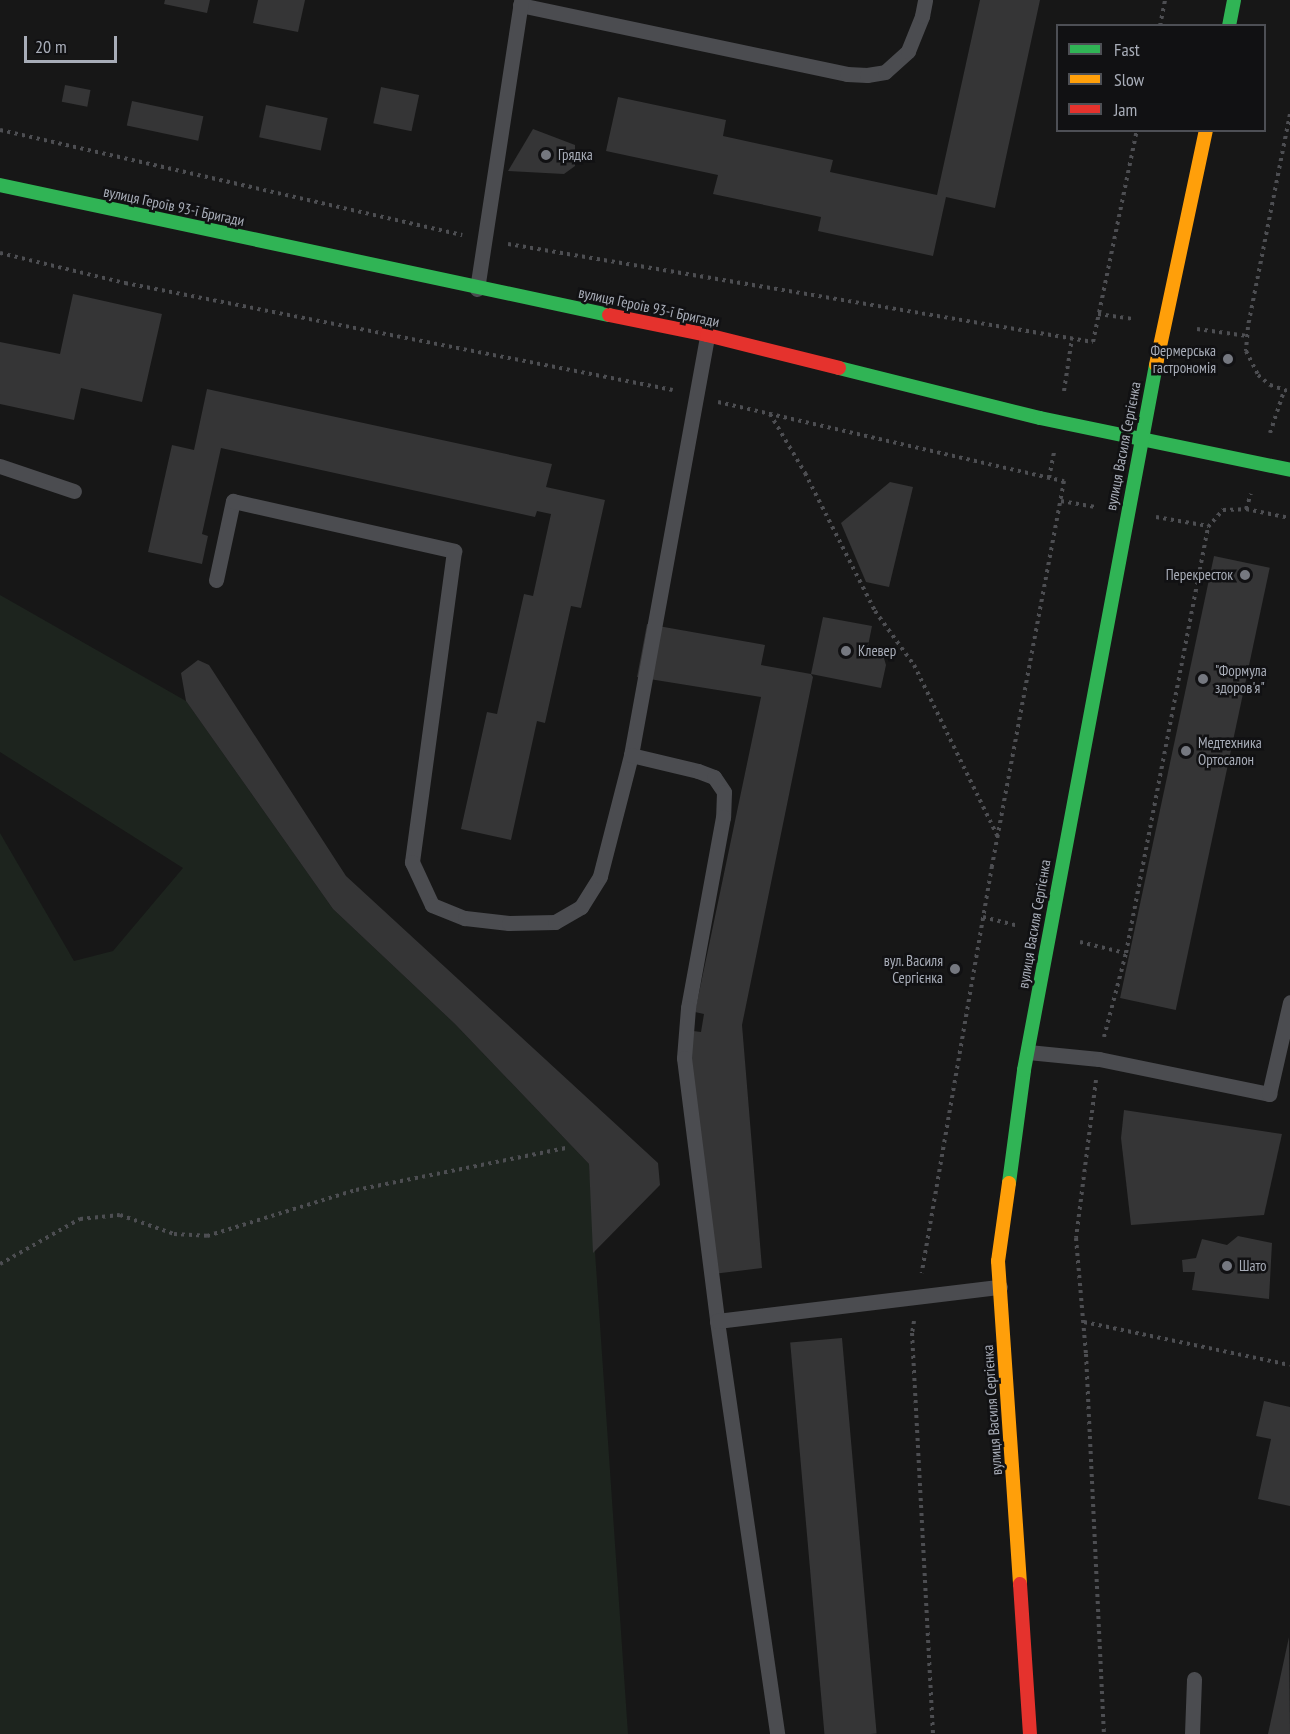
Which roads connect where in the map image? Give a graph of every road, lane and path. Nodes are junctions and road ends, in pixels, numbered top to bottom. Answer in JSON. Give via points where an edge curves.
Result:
{"nodes":[{"id":1,"x":925,"y":0,"type":"edge"},
{"id":2,"x":1165,"y":0,"type":"edge"},
{"id":3,"x":1234,"y":0,"type":"edge"},
{"id":4,"x":520,"y":2,"type":"edge"},
{"id":5,"x":1160,"y":24,"type":"edge"},
{"id":6,"x":1229,"y":24,"type":"edge"},
{"id":7,"x":1290,"y":114,"type":"edge"},
{"id":8,"x":0,"y":130,"type":"edge"},
{"id":9,"x":1137,"y":132,"type":"edge"},
{"id":10,"x":1206,"y":132,"type":"edge"},
{"id":11,"x":0,"y":185,"type":"edge"},
{"id":12,"x":486,"y":240,"type":"junction"},
{"id":13,"x":0,"y":253,"type":"edge"},
{"id":14,"x":477,"y":289,"type":"junction"},
{"id":15,"x":706,"y":335,"type":"junction"},
{"id":16,"x":1290,"y":392,"type":"edge"},
{"id":17,"x":696,"y":394,"type":"junction"},
{"id":18,"x":770,"y":413,"type":"junction"},
{"id":19,"x":1140,"y":439,"type":"junction"},
{"id":20,"x":0,"y":466,"type":"edge"},
{"id":21,"x":1290,"y":470,"type":"edge"},
{"id":22,"x":74,"y":491,"type":"dead end"},
{"id":23,"x":216,"y":580,"type":"dead end"},
{"id":24,"x":632,"y":755,"type":"junction"},
{"id":25,"x":998,"y":837,"type":"junction"},
{"id":26,"x":1290,"y":1002,"type":"edge"},
{"id":27,"x":1028,"y":1052,"type":"junction"},
{"id":28,"x":566,"y":1148,"type":"dead end"},
{"id":29,"x":0,"y":1264,"type":"edge"},
{"id":30,"x":1000,"y":1287,"type":"junction"},
{"id":31,"x":917,"y":1298,"type":"junction"},
{"id":32,"x":717,"y":1321,"type":"junction"},
{"id":33,"x":1084,"y":1322,"type":"dead end"},
{"id":34,"x":1290,"y":1365,"type":"edge"},
{"id":35,"x":1194,"y":1679,"type":"dead end"},
{"id":36,"x":777,"y":1734,"type":"edge"},
{"id":37,"x":933,"y":1734,"type":"edge"},
{"id":38,"x":1030,"y":1734,"type":"edge"},
{"id":39,"x":1192,"y":1734,"type":"edge"}],
"edges":[{"from":1,"to":4,"type":"lane","via":[[908,51],[885,72],[867,75],[847,74]]},
{"from":2,"to":5,"type":"path"},
{"from":3,"to":6,"type":"main road"},
{"from":4,"to":12,"type":"lane"},
{"from":7,"to":16,"type":"path","via":[[1246,351],[1258,375],[1270,385]]},
{"from":8,"to":12,"type":"path"},
{"from":9,"to":12,"type":"path","via":[[1093,342]]},
{"from":10,"to":19,"type":"main road","name":"вулиця Василя Сергієнка"},
{"from":11,"to":14,"type":"main road","name":"вулиця Героїв 93-ї Бригади"},
{"from":12,"to":14,"type":"lane"},
{"from":13,"to":17,"type":"path","via":[[124,283]]},
{"from":14,"to":15,"type":"main road","name":"вулиця Героїв 93-ї Бригади"},
{"from":15,"to":17,"type":"lane"},
{"from":15,"to":19,"type":"main road","name":"вулиця Героїв 93-ї Бригади"},
{"from":17,"to":18,"type":"path"},
{"from":17,"to":24,"type":"lane"},
{"from":18,"to":25,"type":"path","via":[[875,611],[914,665]]},
{"from":18,"to":25,"type":"path","via":[[1064,481]]},
{"from":19,"to":21,"type":"main road","name":"вулиця Героїв 93-ї Бригади"},
{"from":19,"to":27,"type":"main road","name":"вулиця Василя Сергієнка"},
{"from":20,"to":22,"type":"lane"},
{"from":23,"to":24,"type":"lane","via":[[233,501],[454,551],[412,862],[432,905],[465,918],[509,923],[555,922],[581,907],[600,876]]},
{"from":24,"to":32,"type":"lane","via":[[714,777],[724,792],[723,817],[688,1008],[684,1058]]},
{"from":25,"to":31,"type":"path"},
{"from":26,"to":27,"type":"lane","via":[[1269,1094],[1099,1059]]},
{"from":27,"to":30,"type":"main road","name":"вулиця Василя Сергієнка","via":[[998,1261]]},
{"from":28,"to":29,"type":"path","via":[[356,1190],[207,1236],[174,1234],[120,1215],[80,1219]]},
{"from":30,"to":31,"type":"lane"},
{"from":30,"to":38,"type":"main road","name":"вулиця Василя Сергієнка"},
{"from":31,"to":32,"type":"lane"},
{"from":31,"to":37,"type":"path","via":[[912,1333]]},
{"from":32,"to":36,"type":"lane"},
{"from":33,"to":34,"type":"path"},
{"from":35,"to":39,"type":"lane"}]}
